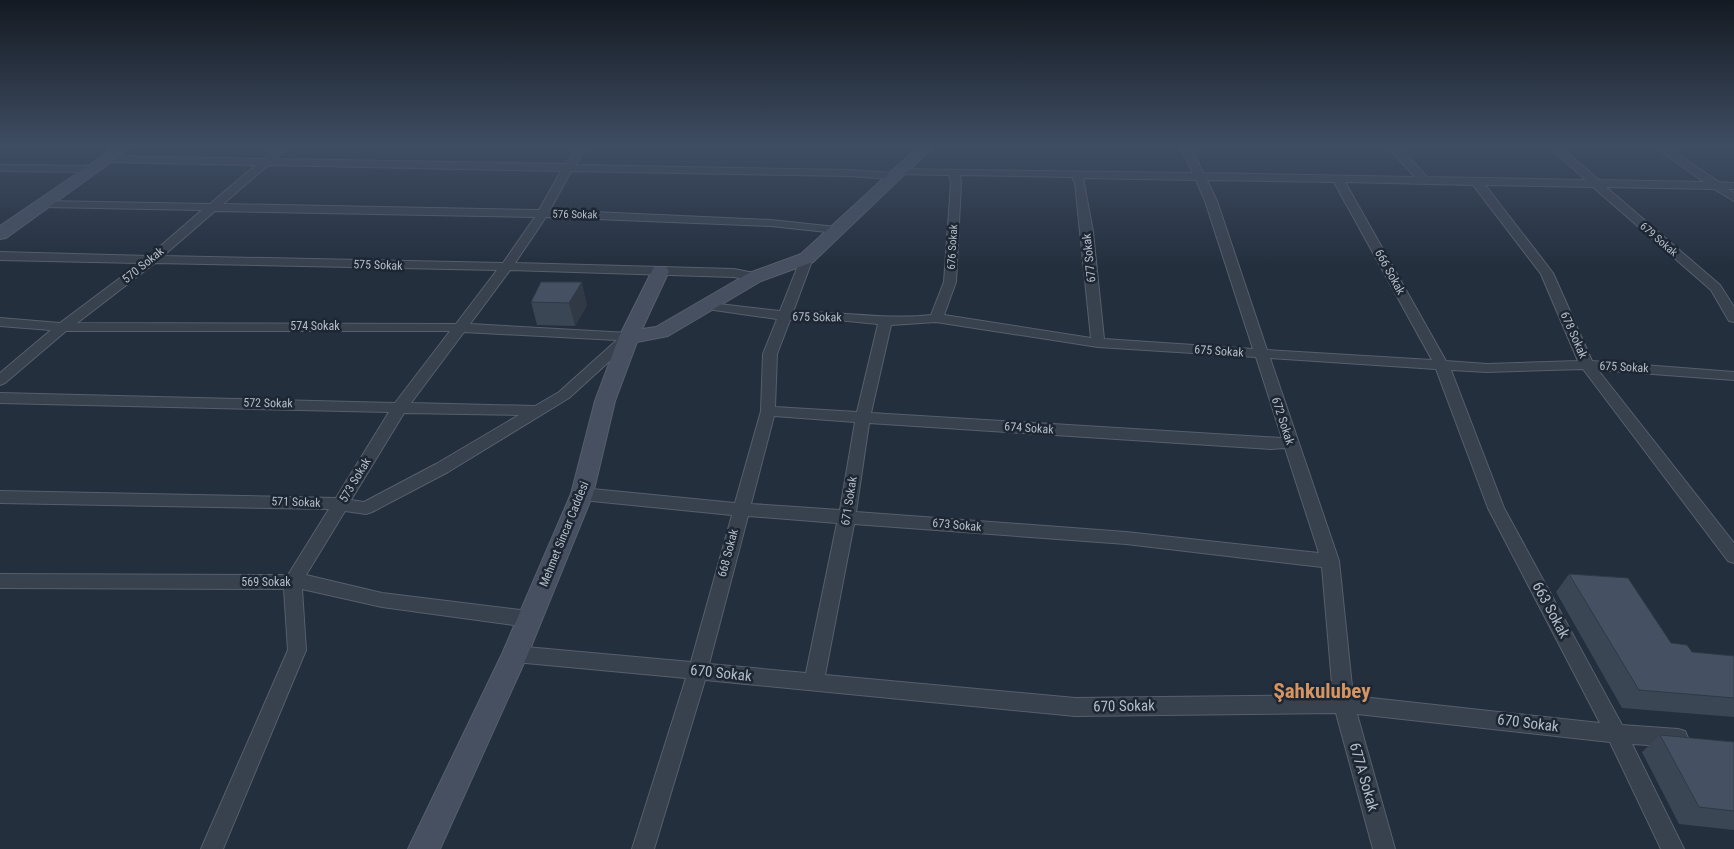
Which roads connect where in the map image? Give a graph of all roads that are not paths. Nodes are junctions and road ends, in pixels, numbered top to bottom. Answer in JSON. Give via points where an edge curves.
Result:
{"nodes":[{"id":1,"x":69,"y":187,"type":"edge"},
{"id":2,"x":236,"y":187,"type":"edge"},
{"id":3,"x":557,"y":187,"type":"edge"},
{"id":4,"x":882,"y":187,"type":"edge"},
{"id":5,"x":956,"y":187,"type":"edge"},
{"id":6,"x":1080,"y":187,"type":"edge"},
{"id":7,"x":1204,"y":187,"type":"edge"},
{"id":8,"x":1343,"y":187,"type":"edge"},
{"id":9,"x":1480,"y":187,"type":"edge"},
{"id":10,"x":1599,"y":187,"type":"edge"},
{"id":11,"x":1716,"y":187,"type":"edge"},
{"id":12,"x":1734,"y":198,"type":"edge"},
{"id":13,"x":44,"y":204,"type":"junction"},
{"id":14,"x":209,"y":208,"type":"junction"},
{"id":15,"x":543,"y":213,"type":"junction"},
{"id":16,"x":3,"y":230,"type":"edge"},
{"id":17,"x":836,"y":230,"type":"junction"},
{"id":18,"x":0,"y":256,"type":"edge"},
{"id":19,"x":807,"y":258,"type":"junction"},
{"id":20,"x":150,"y":261,"type":"junction"},
{"id":21,"x":507,"y":266,"type":"junction"},
{"id":22,"x":660,"y":271,"type":"junction"},
{"id":23,"x":755,"y":277,"type":"junction"},
{"id":24,"x":707,"y":306,"type":"junction"},
{"id":25,"x":784,"y":316,"type":"junction"},
{"id":26,"x":936,"y":318,"type":"junction"},
{"id":27,"x":1734,"y":318,"type":"edge"},
{"id":28,"x":886,"y":320,"type":"junction"},
{"id":29,"x":0,"y":322,"type":"edge"},
{"id":30,"x":63,"y":327,"type":"junction"},
{"id":31,"x":459,"y":328,"type":"junction"},
{"id":32,"x":629,"y":337,"type":"junction"},
{"id":33,"x":1098,"y":343,"type":"junction"},
{"id":34,"x":1261,"y":354,"type":"junction"},
{"id":35,"x":1587,"y":365,"type":"junction"},
{"id":36,"x":1442,"y":366,"type":"junction"},
{"id":37,"x":1734,"y":376,"type":"edge"},
{"id":38,"x":0,"y":380,"type":"edge"},
{"id":39,"x":0,"y":398,"type":"edge"},
{"id":40,"x":400,"y":407,"type":"junction"},
{"id":41,"x":768,"y":411,"type":"junction"},
{"id":42,"x":536,"y":412,"type":"junction"},
{"id":43,"x":862,"y":416,"type":"junction"},
{"id":44,"x":1290,"y":442,"type":"junction"},
{"id":45,"x":582,"y":494,"type":"junction"},
{"id":46,"x":0,"y":497,"type":"edge"},
{"id":47,"x":340,"y":505,"type":"junction"},
{"id":48,"x":740,"y":509,"type":"junction"},
{"id":49,"x":847,"y":516,"type":"junction"},
{"id":50,"x":1734,"y":556,"type":"edge"},
{"id":51,"x":1330,"y":561,"type":"junction"},
{"id":52,"x":0,"y":581,"type":"edge"},
{"id":53,"x":293,"y":582,"type":"junction"},
{"id":54,"x":529,"y":619,"type":"junction"},
{"id":55,"x":515,"y":654,"type":"junction"},
{"id":56,"x":698,"y":671,"type":"junction"},
{"id":57,"x":814,"y":682,"type":"junction"},
{"id":58,"x":1344,"y":704,"type":"junction"},
{"id":59,"x":1616,"y":734,"type":"junction"},
{"id":60,"x":1700,"y":740,"type":"edge"},
{"id":61,"x":212,"y":849,"type":"edge"},
{"id":62,"x":424,"y":849,"type":"edge"},
{"id":63,"x":643,"y":849,"type":"edge"},
{"id":64,"x":1384,"y":849,"type":"edge"},
{"id":65,"x":1673,"y":849,"type":"edge"}],
"edges":[{"from":1,"to":13,"type":"street"},
{"from":2,"to":14,"type":"street","name":"570 Sokak"},
{"from":3,"to":15,"type":"street","name":"573 Sokak"},
{"from":4,"to":17,"type":"street"},
{"from":5,"to":26,"type":"street","name":"676 Sokak","via":[[950,282]]},
{"from":6,"to":33,"type":"street","name":"677 Sokak"},
{"from":7,"to":34,"type":"street","name":"672 Sokak"},
{"from":8,"to":36,"type":"street","name":"666 Sokak"},
{"from":9,"to":35,"type":"street","name":"678 Sokak","via":[[1547,273]]},
{"from":10,"to":27,"type":"street","name":"679 Sokak","via":[[1716,288]]},
{"from":11,"to":12,"type":"street"},
{"from":13,"to":14,"type":"street","name":"576 Sokak"},
{"from":13,"to":16,"type":"street"},
{"from":14,"to":15,"type":"street","name":"576 Sokak"},
{"from":14,"to":20,"type":"street","name":"570 Sokak"},
{"from":15,"to":17,"type":"street","name":"576 Sokak","via":[[771,223]]},
{"from":15,"to":21,"type":"street","name":"573 Sokak"},
{"from":17,"to":19,"type":"street"},
{"from":18,"to":20,"type":"street","name":"575 Sokak"},
{"from":19,"to":23,"type":"street"},
{"from":19,"to":25,"type":"street","name":"668 Sokak"},
{"from":20,"to":21,"type":"street","name":"575 Sokak"},
{"from":20,"to":30,"type":"street","name":"570 Sokak"},
{"from":21,"to":22,"type":"street","name":"575 Sokak"},
{"from":21,"to":31,"type":"street","name":"573 Sokak"},
{"from":22,"to":23,"type":"street","name":"575 Sokak","via":[[734,273]]},
{"from":22,"to":32,"type":"street","name":"Mehmet Sincar Caddesi"},
{"from":23,"to":24,"type":"street"},
{"from":24,"to":25,"type":"street","name":"675 Sokak"},
{"from":24,"to":32,"type":"street","via":[[661,332]]},
{"from":25,"to":28,"type":"street","name":"675 Sokak"},
{"from":25,"to":41,"type":"street","name":"668 Sokak","via":[[770,354]]},
{"from":26,"to":28,"type":"street","name":"675 Sokak","via":[[902,322]]},
{"from":26,"to":33,"type":"street","name":"675 Sokak"},
{"from":28,"to":43,"type":"street","name":"671 Sokak"},
{"from":29,"to":30,"type":"street","name":"574 Sokak"},
{"from":30,"to":31,"type":"street","name":"574 Sokak"},
{"from":30,"to":38,"type":"street","name":"570 Sokak"},
{"from":31,"to":32,"type":"street","name":"574 Sokak"},
{"from":31,"to":40,"type":"street","name":"573 Sokak"},
{"from":32,"to":42,"type":"street","name":"571 Sokak","via":[[564,395]]},
{"from":32,"to":45,"type":"street","name":"Mehmet Sincar Caddesi","via":[[605,401]]},
{"from":33,"to":34,"type":"street","name":"675 Sokak"},
{"from":34,"to":36,"type":"street","name":"675 Sokak"},
{"from":34,"to":44,"type":"street","name":"672 Sokak"},
{"from":35,"to":36,"type":"street","name":"675 Sokak"},
{"from":35,"to":37,"type":"street","name":"675 Sokak"},
{"from":35,"to":50,"type":"street","name":"678 Sokak"},
{"from":36,"to":59,"type":"street","name":"663 Sokak","via":[[1496,508]]},
{"from":39,"to":40,"type":"street","name":"572 Sokak"},
{"from":40,"to":42,"type":"street","name":"572 Sokak"},
{"from":40,"to":47,"type":"street","name":"573 Sokak"},
{"from":41,"to":43,"type":"street","name":"674 Sokak"},
{"from":41,"to":48,"type":"street","name":"668 Sokak"},
{"from":42,"to":47,"type":"street","name":"571 Sokak","via":[[442,468],[366,508]]},
{"from":43,"to":44,"type":"street","name":"674 Sokak","via":[[1271,444]]},
{"from":43,"to":49,"type":"street","name":"671 Sokak"},
{"from":44,"to":51,"type":"street","name":"672 Sokak"},
{"from":45,"to":48,"type":"street","name":"673 Sokak"},
{"from":45,"to":54,"type":"street","name":"Mehmet Sincar Caddesi"},
{"from":46,"to":47,"type":"street","name":"571 Sokak","via":[[321,502]]},
{"from":47,"to":53,"type":"street","name":"573 Sokak"},
{"from":48,"to":49,"type":"street","name":"673 Sokak"},
{"from":48,"to":56,"type":"street","name":"668 Sokak"},
{"from":49,"to":51,"type":"street","name":"673 Sokak","via":[[1126,538]]},
{"from":49,"to":57,"type":"street","name":"671 Sokak"},
{"from":51,"to":58,"type":"street","name":"672 Sokak"},
{"from":52,"to":53,"type":"street","name":"569 Sokak"},
{"from":53,"to":54,"type":"street","name":"569 Sokak","via":[[309,582],[382,600]]},
{"from":53,"to":61,"type":"street","via":[[297,650]]},
{"from":54,"to":55,"type":"street","name":"Mehmet Sincar Caddesi"},
{"from":55,"to":56,"type":"street","name":"670 Sokak"},
{"from":55,"to":62,"type":"street","name":"Mehmet Sincar Caddesi"},
{"from":56,"to":57,"type":"street","name":"670 Sokak"},
{"from":56,"to":63,"type":"street","name":"668 Sokak"},
{"from":57,"to":58,"type":"street","name":"670 Sokak","via":[[1075,707]]},
{"from":58,"to":59,"type":"street","name":"670 Sokak"},
{"from":58,"to":64,"type":"street","name":"677A Sokak"},
{"from":59,"to":60,"type":"street","name":"670 Sokak"},
{"from":59,"to":65,"type":"street","name":"663 Sokak"}]}
